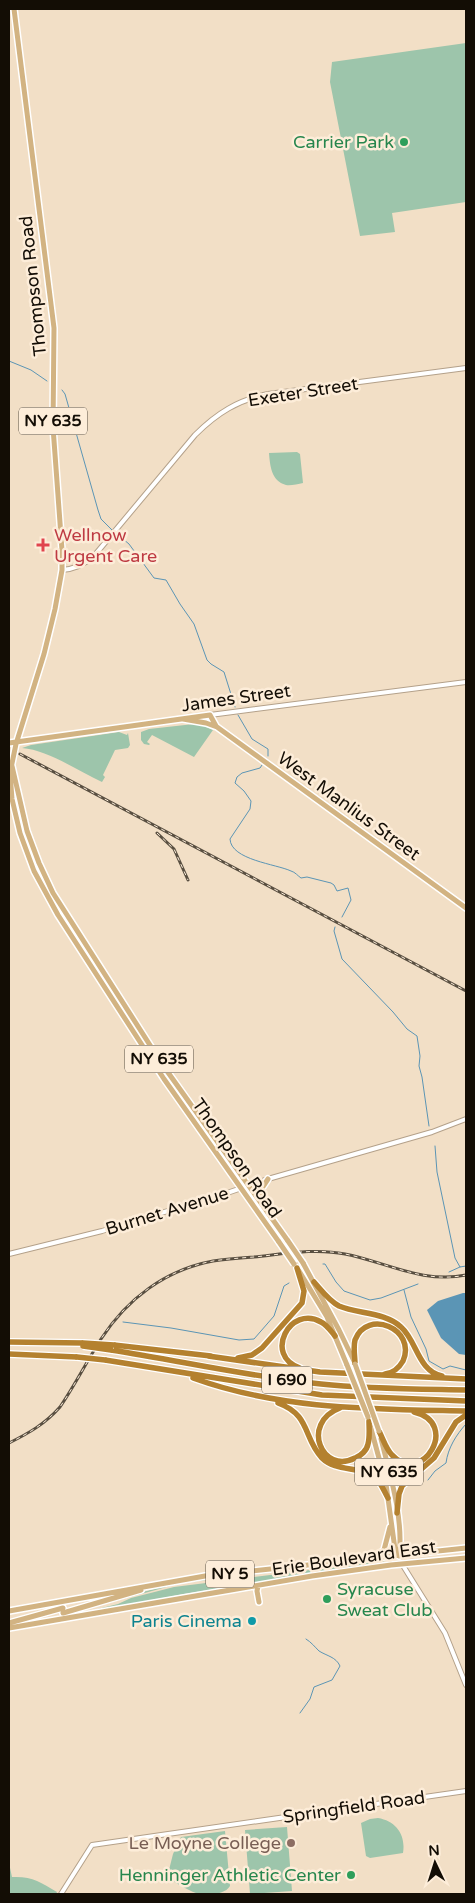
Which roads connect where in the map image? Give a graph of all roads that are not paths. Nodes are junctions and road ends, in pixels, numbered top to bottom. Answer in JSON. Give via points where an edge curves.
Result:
{"nodes":[{"id":1,"x":14,"y":9,"type":"edge"},
{"id":2,"x":466,"y":368,"type":"edge"},
{"id":3,"x":62,"y":570,"type":"junction"},
{"id":4,"x":466,"y":682,"type":"edge"},
{"id":5,"x":210,"y":715,"type":"junction"},
{"id":6,"x":183,"y":719,"type":"junction"},
{"id":7,"x":217,"y":726,"type":"junction"},
{"id":8,"x":16,"y":742,"type":"junction"},
{"id":9,"x":9,"y":743,"type":"edge"},
{"id":10,"x":12,"y":766,"type":"junction"},
{"id":11,"x":466,"y":908,"type":"edge"},
{"id":12,"x":466,"y":1119,"type":"edge"},
{"id":13,"x":268,"y":1179,"type":"junction"},
{"id":14,"x":248,"y":1185,"type":"junction"},
{"id":15,"x":242,"y":1188,"type":"junction"},
{"id":16,"x":273,"y":1220,"type":"junction"},
{"id":17,"x":9,"y":1254,"type":"edge"},
{"id":18,"x":296,"y":1266,"type":"junction"},
{"id":19,"x":314,"y":1282,"type":"junction"},
{"id":20,"x":335,"y":1336,"type":"junction"},
{"id":21,"x":9,"y":1342,"type":"edge"},
{"id":22,"x":112,"y":1348,"type":"junction"},
{"id":23,"x":9,"y":1354,"type":"edge"},
{"id":24,"x":208,"y":1356,"type":"junction"},
{"id":25,"x":355,"y":1364,"type":"junction"},
{"id":26,"x":320,"y":1372,"type":"junction"},
{"id":27,"x":182,"y":1374,"type":"junction"},
{"id":28,"x":376,"y":1376,"type":"junction"},
{"id":29,"x":456,"y":1379,"type":"junction"},
{"id":30,"x":466,"y":1379,"type":"edge"},
{"id":31,"x":466,"y":1390,"type":"edge"},
{"id":32,"x":269,"y":1399,"type":"junction"},
{"id":33,"x":466,"y":1401,"type":"edge"},
{"id":34,"x":341,"y":1408,"type":"junction"},
{"id":35,"x":399,"y":1410,"type":"junction"},
{"id":36,"x":466,"y":1413,"type":"edge"},
{"id":37,"x":369,"y":1419,"type":"junction"},
{"id":38,"x":379,"y":1431,"type":"junction"},
{"id":39,"x":388,"y":1498,"type":"junction"},
{"id":40,"x":397,"y":1513,"type":"junction"},
{"id":41,"x":391,"y":1522,"type":"junction"},
{"id":42,"x":466,"y":1548,"type":"edge"},
{"id":43,"x":372,"y":1558,"type":"junction"},
{"id":44,"x":400,"y":1558,"type":"junction"},
{"id":45,"x":466,"y":1558,"type":"edge"},
{"id":46,"x":166,"y":1583,"type":"junction"},
{"id":47,"x":258,"y":1586,"type":"junction"},
{"id":48,"x":259,"y":1602,"type":"dead end"},
{"id":49,"x":9,"y":1611,"type":"edge"},
{"id":50,"x":9,"y":1622,"type":"edge"},
{"id":51,"x":9,"y":1628,"type":"edge"},
{"id":52,"x":466,"y":1685,"type":"edge"},
{"id":53,"x":466,"y":1791,"type":"edge"},
{"id":54,"x":61,"y":1894,"type":"edge"}],
"edges":[{"from":1,"to":3,"type":"main road","name":"Thompson Road","number":"NY 635","via":[[54,328],[53,427]]},
{"from":2,"to":3,"type":"street","name":"Exeter Street","via":[[268,394],[233,405],[195,435],[94,556],[74,569]]},
{"from":3,"to":8,"type":"main road","name":"Thompson Road","number":"NY 635","via":[[44,654]]},
{"from":4,"to":5,"type":"street","name":"James Street"},
{"from":5,"to":6,"type":"main road","name":"James Street"},
{"from":5,"to":7,"type":"main road","name":"West Manlius Street"},
{"from":6,"to":7,"type":"main road","name":"West Manlius Street"},
{"from":6,"to":8,"type":"main road","name":"James Street"},
{"from":7,"to":11,"type":"main road","name":"West Manlius Street"},
{"from":8,"to":9,"type":"main road","name":"James Street"},
{"from":8,"to":10,"type":"main road","name":"Thompson Road","number":"NY 635"},
{"from":10,"to":14,"type":"main road","name":"Thompson Road","number":"NY 635","via":[[27,831],[53,893],[162,1064]]},
{"from":10,"to":15,"type":"main road","name":"Thompson Road","number":"NY 635","via":[[10,781],[17,823],[41,886],[146,1054]]},
{"from":12,"to":13,"type":"street","name":"Burnet Avenue","via":[[432,1132]]},
{"from":13,"to":14,"type":"street","name":"Burnet Avenue"},
{"from":13,"to":16,"type":"main road","via":[[260,1191]]},
{"from":14,"to":15,"type":"street","name":"Burnet Avenue"},
{"from":14,"to":16,"type":"main road","name":"Thompson Road","number":"NY 635"},
{"from":15,"to":17,"type":"street","name":"Burnet Avenue","via":[[102,1231]]},
{"from":15,"to":18,"type":"main road","name":"Thompson Road","number":"NY 635","bridge":true},
{"from":16,"to":19,"type":"main road","name":"Thompson Road","number":"NY 635","bridge":true},
{"from":18,"to":20,"type":"main road","name":"Thompson Road","number":"NY 635","via":[[314,1293]]},
{"from":18,"to":24,"type":"highway","via":[[304,1291],[302,1303],[262,1348],[242,1358]]},
{"from":19,"to":25,"type":"main road","name":"Thompson Road","number":"NY 635"},
{"from":19,"to":29,"type":"highway","via":[[337,1305],[396,1323],[428,1369],[437,1375]]},
{"from":20,"to":26,"type":"highway","via":[[322,1323],[310,1318],[296,1321],[284,1335],[282,1348],[286,1359],[298,1368]]},
{"from":20,"to":37,"type":"main road","name":"Thompson Road","number":"NY 635","bridge":true},
{"from":21,"to":22,"type":"highway","number":"I 690","bridge":true},
{"from":22,"to":24,"type":"highway"},
{"from":22,"to":31,"type":"highway","number":"I 690","via":[[322,1384]]},
{"from":23,"to":27,"type":"highway","number":"I 690","bridge":true,"via":[[105,1360]]},
{"from":24,"to":26,"type":"highway"},
{"from":25,"to":28,"type":"highway","via":[[356,1340],[362,1330],[383,1324],[395,1329],[405,1344],[404,1358],[391,1373]]},
{"from":25,"to":38,"type":"main road","name":"Thompson Road","number":"NY 635","bridge":true},
{"from":26,"to":28,"type":"highway"},
{"from":27,"to":32,"type":"highway","via":[[246,1395]]},
{"from":27,"to":33,"type":"highway","number":"I 690","via":[[322,1395]]},
{"from":28,"to":29,"type":"highway"},
{"from":29,"to":30,"type":"highway"},
{"from":32,"to":34,"type":"highway"},
{"from":32,"to":39,"type":"highway","via":[[294,1411],[302,1419],[326,1462],[374,1477]]},
{"from":34,"to":35,"type":"highway"},
{"from":34,"to":37,"type":"highway","via":[[328,1414],[319,1428],[321,1448],[332,1458],[351,1460],[364,1451],[369,1442]]},
{"from":35,"to":36,"type":"highway"},
{"from":35,"to":38,"type":"highway","via":[[421,1414],[431,1422],[436,1435],[430,1454],[414,1463],[400,1461],[389,1452]]},
{"from":36,"to":40,"type":"highway","via":[[456,1422],[434,1458],[402,1486]]},
{"from":37,"to":39,"type":"main road","name":"Thompson Road","number":"NY 635","via":[[380,1454]]},
{"from":38,"to":40,"type":"main road","name":"Thompson Road","number":"NY 635"},
{"from":39,"to":41,"type":"main road","name":"Thompson Road","number":"NY 635"},
{"from":40,"to":44,"type":"main road","name":"Thompson Road","number":"NY 635"},
{"from":41,"to":43,"type":"main road","via":[[384,1550]]},
{"from":41,"to":44,"type":"main road","name":"Thompson Road","number":"NY 635","via":[[395,1549]]},
{"from":42,"to":44,"type":"main road","name":"Erie Boulevard East","number":"NY 5"},
{"from":43,"to":44,"type":"main road","name":"Erie Boulevard East","number":"NY 5"},
{"from":43,"to":46,"type":"main road","name":"Erie Boulevard East","number":"NY 5"},
{"from":44,"to":45,"type":"main road","name":"Erie Boulevard East","number":"NY 5"},
{"from":44,"to":47,"type":"main road","name":"Erie Boulevard East","number":"NY 5"},
{"from":44,"to":52,"type":"street","name":"Thompson Road","via":[[445,1633]]},
{"from":46,"to":49,"type":"main road","name":"Erie Boulevard East","number":"NY 5"},
{"from":46,"to":50,"type":"main road"},
{"from":47,"to":48,"type":"main road"},
{"from":47,"to":51,"type":"main road","name":"Erie Boulevard East","number":"NY 5"},
{"from":53,"to":54,"type":"street","name":"Springfield Road","via":[[92,1845]]}]}
